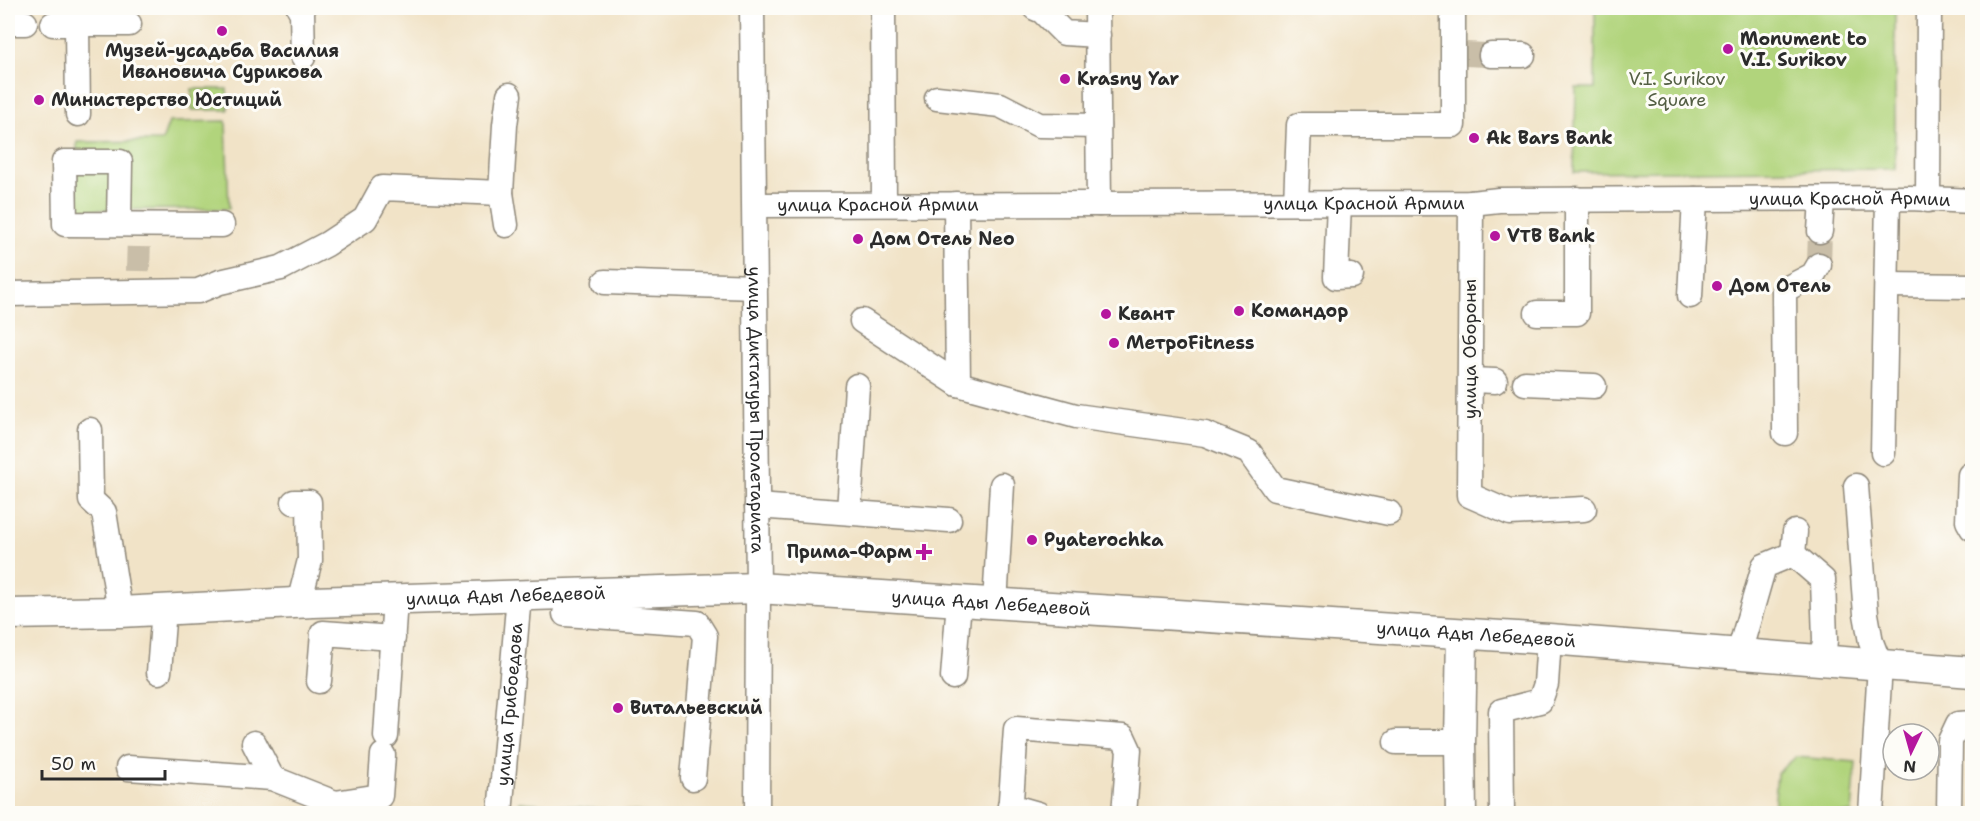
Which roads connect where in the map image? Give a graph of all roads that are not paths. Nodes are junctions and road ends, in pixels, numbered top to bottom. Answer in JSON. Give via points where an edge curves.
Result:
{"nodes":[{"id":1,"x":299,"y":8,"type":"edge"},
{"id":2,"x":752,"y":8,"type":"edge"},
{"id":3,"x":884,"y":8,"type":"edge"},
{"id":4,"x":1035,"y":8,"type":"edge"},
{"id":5,"x":1097,"y":8,"type":"edge"},
{"id":6,"x":1453,"y":8,"type":"edge"},
{"id":7,"x":1929,"y":8,"type":"edge"},
{"id":8,"x":53,"y":24,"type":"dead end"},
{"id":9,"x":129,"y":24,"type":"dead end"},
{"id":10,"x":77,"y":26,"type":"junction"},
{"id":11,"x":1098,"y":35,"type":"junction"},
{"id":12,"x":1491,"y":55,"type":"tunnel mouth"},
{"id":13,"x":1523,"y":56,"type":"dead end"},
{"id":14,"x":303,"y":57,"type":"dead end"},
{"id":15,"x":509,"y":95,"type":"dead end"},
{"id":16,"x":937,"y":98,"type":"dead end"},
{"id":17,"x":78,"y":114,"type":"dead end"},
{"id":18,"x":1098,"y":126,"type":"junction"},
{"id":19,"x":501,"y":193,"type":"junction"},
{"id":20,"x":1695,"y":199,"type":"junction"},
{"id":21,"x":1822,"y":199,"type":"junction"},
{"id":22,"x":1888,"y":199,"type":"junction"},
{"id":23,"x":1577,"y":200,"type":"junction"},
{"id":24,"x":1928,"y":200,"type":"junction"},
{"id":25,"x":1972,"y":201,"type":"edge"},
{"id":26,"x":1296,"y":203,"type":"junction"},
{"id":27,"x":1339,"y":203,"type":"junction"},
{"id":28,"x":1471,"y":203,"type":"junction"},
{"id":29,"x":884,"y":204,"type":"junction"},
{"id":30,"x":956,"y":204,"type":"junction"},
{"id":31,"x":1099,"y":204,"type":"junction"},
{"id":32,"x":755,"y":205,"type":"junction"},
{"id":33,"x":222,"y":225,"type":"dead end"},
{"id":34,"x":506,"y":225,"type":"dead end"},
{"id":35,"x":132,"y":228,"type":"dead end"},
{"id":36,"x":1820,"y":231,"type":"tunnel mouth"},
{"id":37,"x":1819,"y":265,"type":"dead end"},
{"id":38,"x":1351,"y":276,"type":"dead end"},
{"id":39,"x":605,"y":282,"type":"dead end"},
{"id":40,"x":1888,"y":285,"type":"junction"},
{"id":41,"x":1972,"y":286,"type":"edge"},
{"id":42,"x":755,"y":287,"type":"junction"},
{"id":43,"x":8,"y":294,"type":"edge"},
{"id":44,"x":1690,"y":296,"type":"dead end"},
{"id":45,"x":1537,"y":313,"type":"dead end"},
{"id":46,"x":862,"y":321,"type":"dead end"},
{"id":47,"x":1471,"y":380,"type":"junction"},
{"id":48,"x":1495,"y":381,"type":"dead end"},
{"id":49,"x":1525,"y":383,"type":"dead end"},
{"id":50,"x":958,"y":384,"type":"junction"},
{"id":51,"x":856,"y":386,"type":"dead end"},
{"id":52,"x":1594,"y":386,"type":"dead end"},
{"id":53,"x":90,"y":430,"type":"dead end"},
{"id":54,"x":1785,"y":433,"type":"dead end"},
{"id":55,"x":1883,"y":453,"type":"dead end"},
{"id":56,"x":1970,"y":476,"type":"dead end"},
{"id":57,"x":1002,"y":485,"type":"dead end"},
{"id":58,"x":1856,"y":486,"type":"dead end"},
{"id":59,"x":294,"y":502,"type":"dead end"},
{"id":60,"x":757,"y":506,"type":"junction"},
{"id":61,"x":1584,"y":509,"type":"dead end"},
{"id":62,"x":849,"y":512,"type":"junction"},
{"id":63,"x":1389,"y":513,"type":"dead end"},
{"id":64,"x":949,"y":520,"type":"dead end"},
{"id":65,"x":1972,"y":528,"type":"edge"},
{"id":66,"x":758,"y":588,"type":"junction"},
{"id":67,"x":519,"y":595,"type":"junction"},
{"id":68,"x":395,"y":599,"type":"junction"},
{"id":69,"x":959,"y":601,"type":"junction"},
{"id":70,"x":299,"y":603,"type":"junction"},
{"id":71,"x":995,"y":604,"type":"junction"},
{"id":72,"x":641,"y":606,"type":"junction"},
{"id":73,"x":164,"y":609,"type":"junction"},
{"id":74,"x":120,"y":612,"type":"junction"},
{"id":75,"x":8,"y":614,"type":"edge"},
{"id":76,"x":565,"y":614,"type":"dead end"},
{"id":77,"x":1461,"y":634,"type":"junction"},
{"id":78,"x":393,"y":638,"type":"junction"},
{"id":79,"x":1549,"y":639,"type":"junction"},
{"id":80,"x":1739,"y":653,"type":"junction"},
{"id":81,"x":1823,"y":660,"type":"junction"},
{"id":82,"x":1880,"y":665,"type":"junction"},
{"id":83,"x":159,"y":672,"type":"dead end"},
{"id":84,"x":1972,"y":672,"type":"edge"},
{"id":85,"x":953,"y":677,"type":"dead end"},
{"id":86,"x":319,"y":681,"type":"dead end"},
{"id":87,"x":1972,"y":723,"type":"edge"},
{"id":88,"x":1396,"y":742,"type":"dead end"},
{"id":89,"x":1460,"y":742,"type":"junction"},
{"id":90,"x":254,"y":743,"type":"dead end"},
{"id":91,"x":128,"y":768,"type":"dead end"},
{"id":92,"x":272,"y":778,"type":"junction"},
{"id":93,"x":693,"y":778,"type":"dead end"},
{"id":94,"x":335,"y":808,"type":"edge"},
{"id":95,"x":1010,"y":810,"type":"edge"},
{"id":96,"x":500,"y":813,"type":"edge"},
{"id":97,"x":757,"y":813,"type":"edge"},
{"id":98,"x":1038,"y":813,"type":"edge"},
{"id":99,"x":1124,"y":813,"type":"edge"},
{"id":100,"x":1461,"y":813,"type":"edge"},
{"id":101,"x":1502,"y":813,"type":"edge"},
{"id":102,"x":1871,"y":813,"type":"edge"},
{"id":103,"x":1949,"y":813,"type":"edge"}],
"edges":[{"from":1,"to":14,"type":"street"},
{"from":2,"to":32,"type":"street","name":"улица Диктатуры Пролетариата"},
{"from":3,"to":29,"type":"street"},
{"from":4,"to":11,"type":"street","via":[[1064,33]]},
{"from":5,"to":11,"type":"street"},
{"from":6,"to":26,"type":"street","via":[[1459,54],[1453,125],[1299,125]]},
{"from":7,"to":24,"type":"street"},
{"from":8,"to":10,"type":"street"},
{"from":9,"to":10,"type":"street"},
{"from":10,"to":17,"type":"street"},
{"from":11,"to":18,"type":"street"},
{"from":12,"to":13,"type":"street"},
{"from":15,"to":19,"type":"street"},
{"from":16,"to":18,"type":"street","via":[[1000,105],[1039,124]]},
{"from":18,"to":31,"type":"street"},
{"from":19,"to":34,"type":"street"},
{"from":19,"to":43,"type":"street","via":[[381,188],[365,219],[327,244],[281,268],[198,291],[137,282]]},
{"from":20,"to":21,"type":"street","name":"улица Красной Армии"},
{"from":20,"to":23,"type":"street","name":"улица Красной Армии"},
{"from":20,"to":44,"type":"street"},
{"from":21,"to":22,"type":"street","name":"улица Красной Армии"},
{"from":21,"to":36,"type":"street"},
{"from":22,"to":24,"type":"street","name":"улица Красной Армии"},
{"from":22,"to":40,"type":"street"},
{"from":23,"to":28,"type":"street","name":"улица Красной Армии"},
{"from":23,"to":45,"type":"street","via":[[1577,313]]},
{"from":24,"to":25,"type":"street","name":"улица Красной Армии"},
{"from":26,"to":27,"type":"street","name":"улица Красной Армии"},
{"from":26,"to":31,"type":"street","name":"улица Красной Армии"},
{"from":27,"to":28,"type":"street","name":"улица Красной Армии"},
{"from":27,"to":38,"type":"street","via":[[1336,277]]},
{"from":28,"to":47,"type":"street","name":"улица Обороны"},
{"from":29,"to":30,"type":"street","name":"улица Красной Армии"},
{"from":29,"to":32,"type":"street","name":"улица Красной Армии"},
{"from":30,"to":31,"type":"street","name":"улица Красной Армии"},
{"from":30,"to":50,"type":"street"},
{"from":32,"to":42,"type":"street","name":"улица Диктатуры Пролетариата"},
{"from":33,"to":35,"type":"street"},
{"from":37,"to":54,"type":"street","via":[[1813,275],[1784,290]]},
{"from":39,"to":42,"type":"street"},
{"from":40,"to":41,"type":"street"},
{"from":40,"to":55,"type":"street"},
{"from":42,"to":60,"type":"street","name":"улица Диктатуры Пролетариата"},
{"from":46,"to":50,"type":"street"},
{"from":47,"to":48,"type":"street"},
{"from":47,"to":61,"type":"street","name":"улица Обороны","via":[[1469,495],[1510,513]]},
{"from":49,"to":52,"type":"street"},
{"from":50,"to":63,"type":"street","via":[[1076,416],[1205,434],[1249,452],[1275,489]]},
{"from":51,"to":62,"type":"street"},
{"from":53,"to":74,"type":"street","via":[[91,500],[104,512]]},
{"from":56,"to":65,"type":"street","via":[[1968,521]]},
{"from":57,"to":71,"type":"street"},
{"from":58,"to":82,"type":"street","via":[[1866,614]]},
{"from":59,"to":70,"type":"street","via":[[309,502],[310,560]]},
{"from":60,"to":62,"type":"street"},
{"from":60,"to":66,"type":"street","name":"улица Диктатуры Пролетариата"},
{"from":62,"to":64,"type":"street"},
{"from":66,"to":69,"type":"main road","name":"улица Ады Лебедевой"},
{"from":66,"to":72,"type":"main road","name":"улица Ады Лебедевой"},
{"from":66,"to":97,"type":"street","name":"улица Диктатуры Пролетариата"},
{"from":67,"to":68,"type":"main road","name":"улица Ады Лебедевой"},
{"from":67,"to":72,"type":"main road","name":"улица Ады Лебедевой"},
{"from":67,"to":96,"type":"street","name":"улица Грибоедова"},
{"from":68,"to":70,"type":"main road","name":"улица Ады Лебедевой"},
{"from":68,"to":78,"type":"street"},
{"from":69,"to":71,"type":"main road","name":"улица Ады Лебедевой"},
{"from":69,"to":85,"type":"street"},
{"from":70,"to":73,"type":"main road","name":"улица Ады Лебедевой"},
{"from":71,"to":77,"type":"main road","name":"улица Ады Лебедевой"},
{"from":72,"to":76,"type":"street"},
{"from":72,"to":93,"type":"street","via":[[697,622],[705,636]]},
{"from":73,"to":74,"type":"main road","name":"улица Ады Лебедевой"},
{"from":73,"to":83,"type":"street"},
{"from":74,"to":75,"type":"main road","name":"улица Ады Лебедевой"},
{"from":77,"to":79,"type":"main road","name":"улица Ады Лебедевой"},
{"from":77,"to":89,"type":"main road"},
{"from":78,"to":86,"type":"street","via":[[319,631]]},
{"from":78,"to":94,"type":"street","via":[[380,796]]},
{"from":79,"to":80,"type":"main road","name":"улица Ады Лебедевой"},
{"from":79,"to":101,"type":"street","via":[[1546,684],[1540,701],[1501,711]]},
{"from":80,"to":81,"type":"main road","name":"улица Ады Лебедевой"},
{"from":80,"to":81,"type":"street","via":[[1764,566],[1794,543],[1823,580]]},
{"from":81,"to":82,"type":"main road","name":"улица Ады Лебедевой"},
{"from":82,"to":84,"type":"main road","name":"улица Ады Лебедевой"},
{"from":82,"to":102,"type":"street"},
{"from":87,"to":103,"type":"street","via":[[1958,724],[1950,741]]},
{"from":88,"to":89,"type":"street"},
{"from":89,"to":100,"type":"main road"},
{"from":90,"to":92,"type":"street"},
{"from":91,"to":92,"type":"street"},
{"from":92,"to":94,"type":"street"},
{"from":95,"to":98,"type":"street"},
{"from":95,"to":99,"type":"street","via":[[1016,729],[1122,737],[1129,750]]}]}
